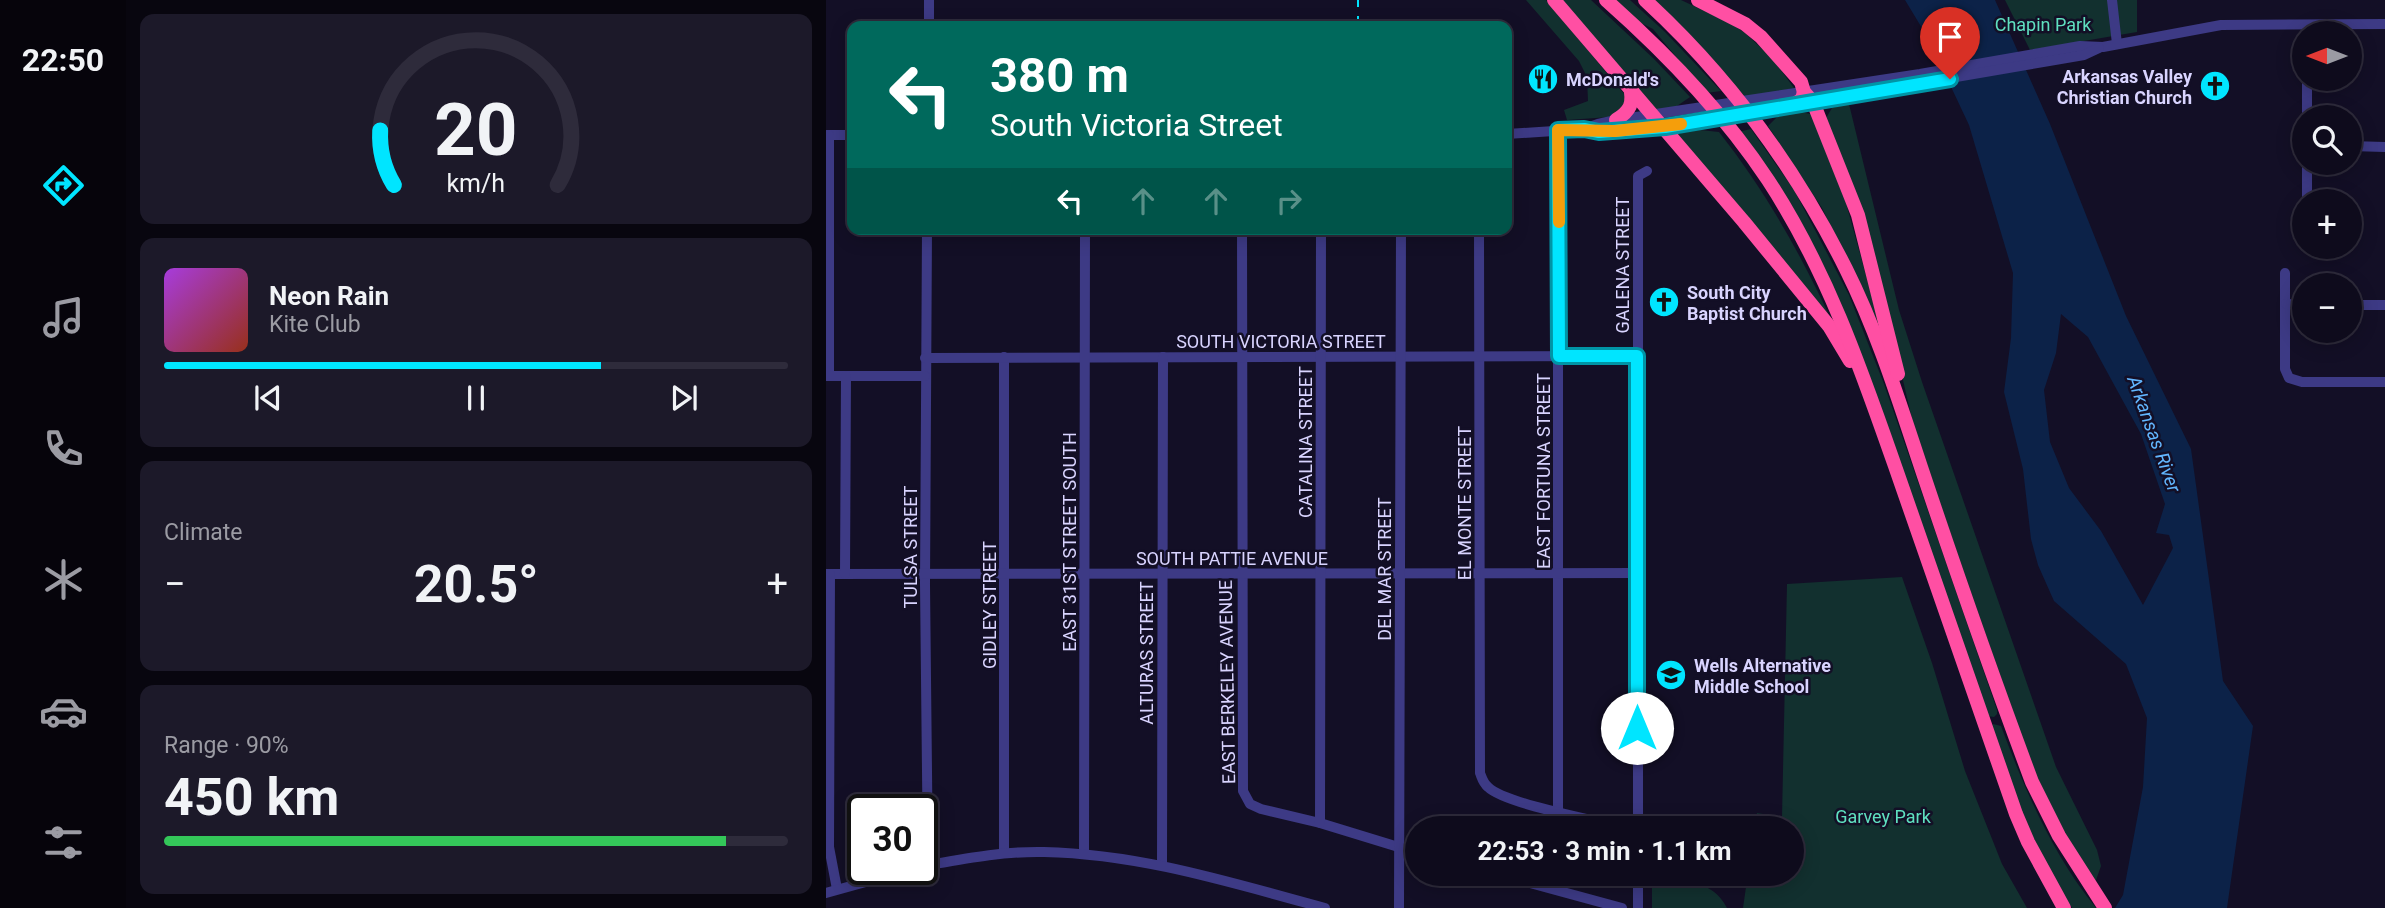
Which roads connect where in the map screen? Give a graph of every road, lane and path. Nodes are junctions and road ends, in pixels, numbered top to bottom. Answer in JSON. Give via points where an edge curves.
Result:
{"nodes":[{"id":1,"x":929,"y":0,"type":"edge"},
{"id":2,"x":1554,"y":0,"type":"edge"},
{"id":3,"x":1606,"y":0,"type":"edge"},
{"id":4,"x":1644,"y":0,"type":"edge"},
{"id":5,"x":1698,"y":0,"type":"edge"},
{"id":6,"x":2112,"y":0,"type":"edge"},
{"id":7,"x":929,"y":21,"type":"edge"},
{"id":8,"x":2385,"y":24,"type":"edge"},
{"id":9,"x":2362,"y":25,"type":"edge"},
{"id":10,"x":2292,"y":28,"type":"edge"},
{"id":11,"x":2116,"y":44,"type":"junction"},
{"id":12,"x":1630,"y":88,"type":"junction"},
{"id":13,"x":1809,"y":97,"type":"junction"},
{"id":14,"x":1792,"y":106,"type":"joint"},
{"id":15,"x":1654,"y":116,"type":"junction"},
{"id":16,"x":1616,"y":120,"type":"junction"},
{"id":17,"x":1665,"y":127,"type":"junction"},
{"id":18,"x":1584,"y":129,"type":"junction"},
{"id":19,"x":1558,"y":130,"type":"junction"},
{"id":20,"x":1512,"y":134,"type":"edge"},
{"id":21,"x":828,"y":135,"type":"edge"},
{"id":22,"x":847,"y":135,"type":"edge"},
{"id":23,"x":2362,"y":146,"type":"edge"},
{"id":24,"x":2385,"y":147,"type":"edge"},
{"id":25,"x":1647,"y":171,"type":"dead end"},
{"id":26,"x":928,"y":235,"type":"edge"},
{"id":27,"x":1085,"y":235,"type":"edge"},
{"id":28,"x":1242,"y":235,"type":"edge"},
{"id":29,"x":1321,"y":235,"type":"edge"},
{"id":30,"x":1401,"y":235,"type":"edge"},
{"id":31,"x":1479,"y":235,"type":"edge"},
{"id":32,"x":2285,"y":273,"type":"dead end"},
{"id":33,"x":2286,"y":304,"type":"junction"},
{"id":34,"x":2292,"y":304,"type":"edge"},
{"id":35,"x":2362,"y":305,"type":"edge"},
{"id":36,"x":2385,"y":305,"type":"edge"},
{"id":37,"x":1559,"y":356,"type":"junction"},
{"id":38,"x":1637,"y":356,"type":"junction"},
{"id":39,"x":1004,"y":357,"type":"junction"},
{"id":40,"x":1085,"y":357,"type":"junction"},
{"id":41,"x":1163,"y":357,"type":"junction"},
{"id":42,"x":1242,"y":357,"type":"junction"},
{"id":43,"x":1321,"y":357,"type":"junction"},
{"id":44,"x":1400,"y":357,"type":"junction"},
{"id":45,"x":1479,"y":357,"type":"junction"},
{"id":46,"x":925,"y":358,"type":"junction"},
{"id":47,"x":828,"y":376,"type":"edge"},
{"id":48,"x":846,"y":376,"type":"junction"},
{"id":49,"x":925,"y":376,"type":"junction"},
{"id":50,"x":2385,"y":382,"type":"edge"},
{"id":51,"x":1885,"y":438,"type":"junction"},
{"id":52,"x":1915,"y":450,"type":"junction"},
{"id":53,"x":1558,"y":573,"type":"junction"},
{"id":54,"x":1638,"y":573,"type":"junction"},
{"id":55,"x":828,"y":574,"type":"edge"},
{"id":56,"x":845,"y":574,"type":"junction"},
{"id":57,"x":925,"y":574,"type":"junction"},
{"id":58,"x":1005,"y":574,"type":"junction"},
{"id":59,"x":1084,"y":574,"type":"junction"},
{"id":60,"x":1162,"y":574,"type":"junction"},
{"id":61,"x":1242,"y":574,"type":"junction"},
{"id":62,"x":1321,"y":574,"type":"junction"},
{"id":63,"x":1400,"y":574,"type":"junction"},
{"id":64,"x":1479,"y":574,"type":"junction"},
{"id":65,"x":925,"y":794,"type":"edge"},
{"id":66,"x":1558,"y":812,"type":"junction"},
{"id":67,"x":1575,"y":816,"type":"edge"},
{"id":68,"x":1638,"y":816,"type":"edge"},
{"id":69,"x":1320,"y":823,"type":"junction"},
{"id":70,"x":1400,"y":848,"type":"junction"},
{"id":71,"x":1405,"y":849,"type":"edge"},
{"id":72,"x":1004,"y":853,"type":"junction"},
{"id":73,"x":1084,"y":854,"type":"junction"},
{"id":74,"x":938,"y":864,"type":"edge"},
{"id":75,"x":1162,"y":864,"type":"junction"},
{"id":76,"x":852,"y":885,"type":"edge"},
{"id":77,"x":1541,"y":886,"type":"edge"},
{"id":78,"x":1638,"y":886,"type":"edge"},
{"id":79,"x":837,"y":889,"type":"junction"},
{"id":80,"x":826,"y":893,"type":"edge"},
{"id":81,"x":1325,"y":908,"type":"edge"},
{"id":82,"x":1399,"y":908,"type":"edge"},
{"id":83,"x":1622,"y":908,"type":"edge"},
{"id":84,"x":1638,"y":908,"type":"edge"},
{"id":85,"x":2064,"y":908,"type":"edge"},
{"id":86,"x":2105,"y":908,"type":"edge"}],
"edges":[{"from":1,"to":7,"type":"street"},
{"from":2,"to":12,"type":"highway"},
{"from":3,"to":51,"type":"highway","via":[[1699,91],[1768,180],[1825,282]]},
{"from":4,"to":52,"type":"highway","via":[[1729,86],[1794,175],[1847,271]]},
{"from":5,"to":13,"type":"highway","via":[[1761,37]]},
{"from":6,"to":11,"type":"street"},
{"from":8,"to":9,"type":"street"},
{"from":10,"to":11,"type":"street","via":[[2221,25]]},
{"from":11,"to":13,"type":"street","via":[[2084,54],[2047,56]]},
{"from":12,"to":15,"type":"highway"},
{"from":12,"to":16,"type":"highway","via":[[1631,107]]},
{"from":13,"to":14,"type":"highway"},
{"from":13,"to":15,"type":"street"},
{"from":13,"to":52,"type":"highway","via":[[1858,215]]},
{"from":14,"to":17,"type":"street"},
{"from":15,"to":16,"type":"street"},
{"from":15,"to":17,"type":"highway"},
{"from":16,"to":18,"type":"street"},
{"from":17,"to":18,"type":"street","via":[[1607,132]]},
{"from":17,"to":51,"type":"highway","via":[[1829,326]]},
{"from":18,"to":19,"type":"street"},
{"from":19,"to":20,"type":"street"},
{"from":19,"to":37,"type":"street","name":"EAST FORTUNA STREET"},
{"from":21,"to":22,"type":"street"},
{"from":21,"to":47,"type":"street"},
{"from":23,"to":24,"type":"street"},
{"from":25,"to":38,"type":"street","name":"GALENA STREET","via":[[1638,176]]},
{"from":26,"to":46,"type":"street","name":"TULSA STREET"},
{"from":27,"to":40,"type":"street","name":"EAST 31ST STREET SOUTH"},
{"from":28,"to":42,"type":"street","name":"EAST BERKELEY AVENUE"},
{"from":29,"to":43,"type":"street","name":"CATALINA STREET"},
{"from":30,"to":44,"type":"street","name":"DEL MAR STREET"},
{"from":31,"to":45,"type":"street","name":"EL MONTE STREET"},
{"from":32,"to":33,"type":"street"},
{"from":33,"to":34,"type":"street"},
{"from":33,"to":50,"type":"street","via":[[2286,369],[2291,379]]},
{"from":35,"to":36,"type":"street"},
{"from":37,"to":38,"type":"street","name":"SOUTH VICTORIA STREET"},
{"from":37,"to":45,"type":"street","name":"SOUTH VICTORIA STREET"},
{"from":37,"to":53,"type":"street","name":"EAST FORTUNA STREET"},
{"from":38,"to":54,"type":"street","name":"GALENA STREET"},
{"from":39,"to":40,"type":"street","name":"SOUTH VICTORIA STREET"},
{"from":39,"to":46,"type":"street","name":"SOUTH VICTORIA STREET"},
{"from":39,"to":58,"type":"street","name":"GIDLEY STREET"},
{"from":40,"to":41,"type":"street","name":"SOUTH VICTORIA STREET"},
{"from":40,"to":59,"type":"street","name":"EAST 31ST STREET SOUTH"},
{"from":41,"to":42,"type":"street","name":"SOUTH VICTORIA STREET"},
{"from":41,"to":60,"type":"street","name":"ALTURAS STREET"},
{"from":42,"to":43,"type":"street","name":"SOUTH VICTORIA STREET"},
{"from":42,"to":61,"type":"street","name":"EAST BERKELEY AVENUE"},
{"from":43,"to":44,"type":"street","name":"SOUTH VICTORIA STREET"},
{"from":43,"to":62,"type":"street","name":"CATALINA STREET"},
{"from":44,"to":45,"type":"street","name":"SOUTH VICTORIA STREET"},
{"from":44,"to":63,"type":"street","name":"DEL MAR STREET"},
{"from":45,"to":64,"type":"street","name":"EL MONTE STREET"},
{"from":46,"to":49,"type":"street","name":"TULSA STREET"},
{"from":47,"to":48,"type":"street"},
{"from":48,"to":49,"type":"street"},
{"from":48,"to":56,"type":"street"},
{"from":49,"to":57,"type":"street","name":"TULSA STREET"},
{"from":51,"to":85,"type":"highway","via":[[2016,814]]},
{"from":52,"to":86,"type":"highway","via":[[2032,782],[2059,836]]},
{"from":53,"to":54,"type":"street","name":"SOUTH PATTIE AVENUE"},
{"from":53,"to":64,"type":"street","name":"SOUTH PATTIE AVENUE"},
{"from":53,"to":66,"type":"street","name":"EAST FORTUNA STREET"},
{"from":54,"to":68,"type":"street","name":"GALENA STREET"},
{"from":55,"to":56,"type":"street","name":"SOUTH PATTIE AVENUE"},
{"from":55,"to":79,"type":"street","via":[[830,847]]},
{"from":56,"to":57,"type":"street","name":"SOUTH PATTIE AVENUE"},
{"from":57,"to":58,"type":"street","name":"SOUTH PATTIE AVENUE"},
{"from":57,"to":65,"type":"street","name":"TULSA STREET"},
{"from":58,"to":59,"type":"street","name":"SOUTH PATTIE AVENUE"},
{"from":58,"to":72,"type":"street","name":"GIDLEY STREET"},
{"from":59,"to":60,"type":"street","name":"SOUTH PATTIE AVENUE"},
{"from":59,"to":73,"type":"street","name":"EAST 31ST STREET SOUTH"},
{"from":60,"to":61,"type":"street","name":"SOUTH PATTIE AVENUE"},
{"from":60,"to":75,"type":"street","name":"ALTURAS STREET"},
{"from":61,"to":62,"type":"street","name":"SOUTH PATTIE AVENUE"},
{"from":61,"to":69,"type":"street","name":"EAST BERKELEY AVENUE","via":[[1242,786],[1251,804],[1261,809]]},
{"from":62,"to":63,"type":"street","name":"SOUTH PATTIE AVENUE"},
{"from":62,"to":69,"type":"street","name":"CATALINA STREET"},
{"from":63,"to":64,"type":"street","name":"SOUTH PATTIE AVENUE"},
{"from":63,"to":70,"type":"street","name":"DEL MAR STREET"},
{"from":64,"to":66,"type":"street","name":"EL MONTE STREET","via":[[1482,777],[1494,791]]},
{"from":66,"to":67,"type":"street"},
{"from":69,"to":70,"type":"street"},
{"from":70,"to":71,"type":"street"},
{"from":70,"to":82,"type":"street","name":"DEL MAR STREET"},
{"from":72,"to":73,"type":"street"},
{"from":72,"to":74,"type":"street"},
{"from":73,"to":75,"type":"street"},
{"from":75,"to":81,"type":"street"},
{"from":76,"to":79,"type":"street"},
{"from":77,"to":83,"type":"street"},
{"from":78,"to":84,"type":"street"},
{"from":79,"to":80,"type":"street"}]}
